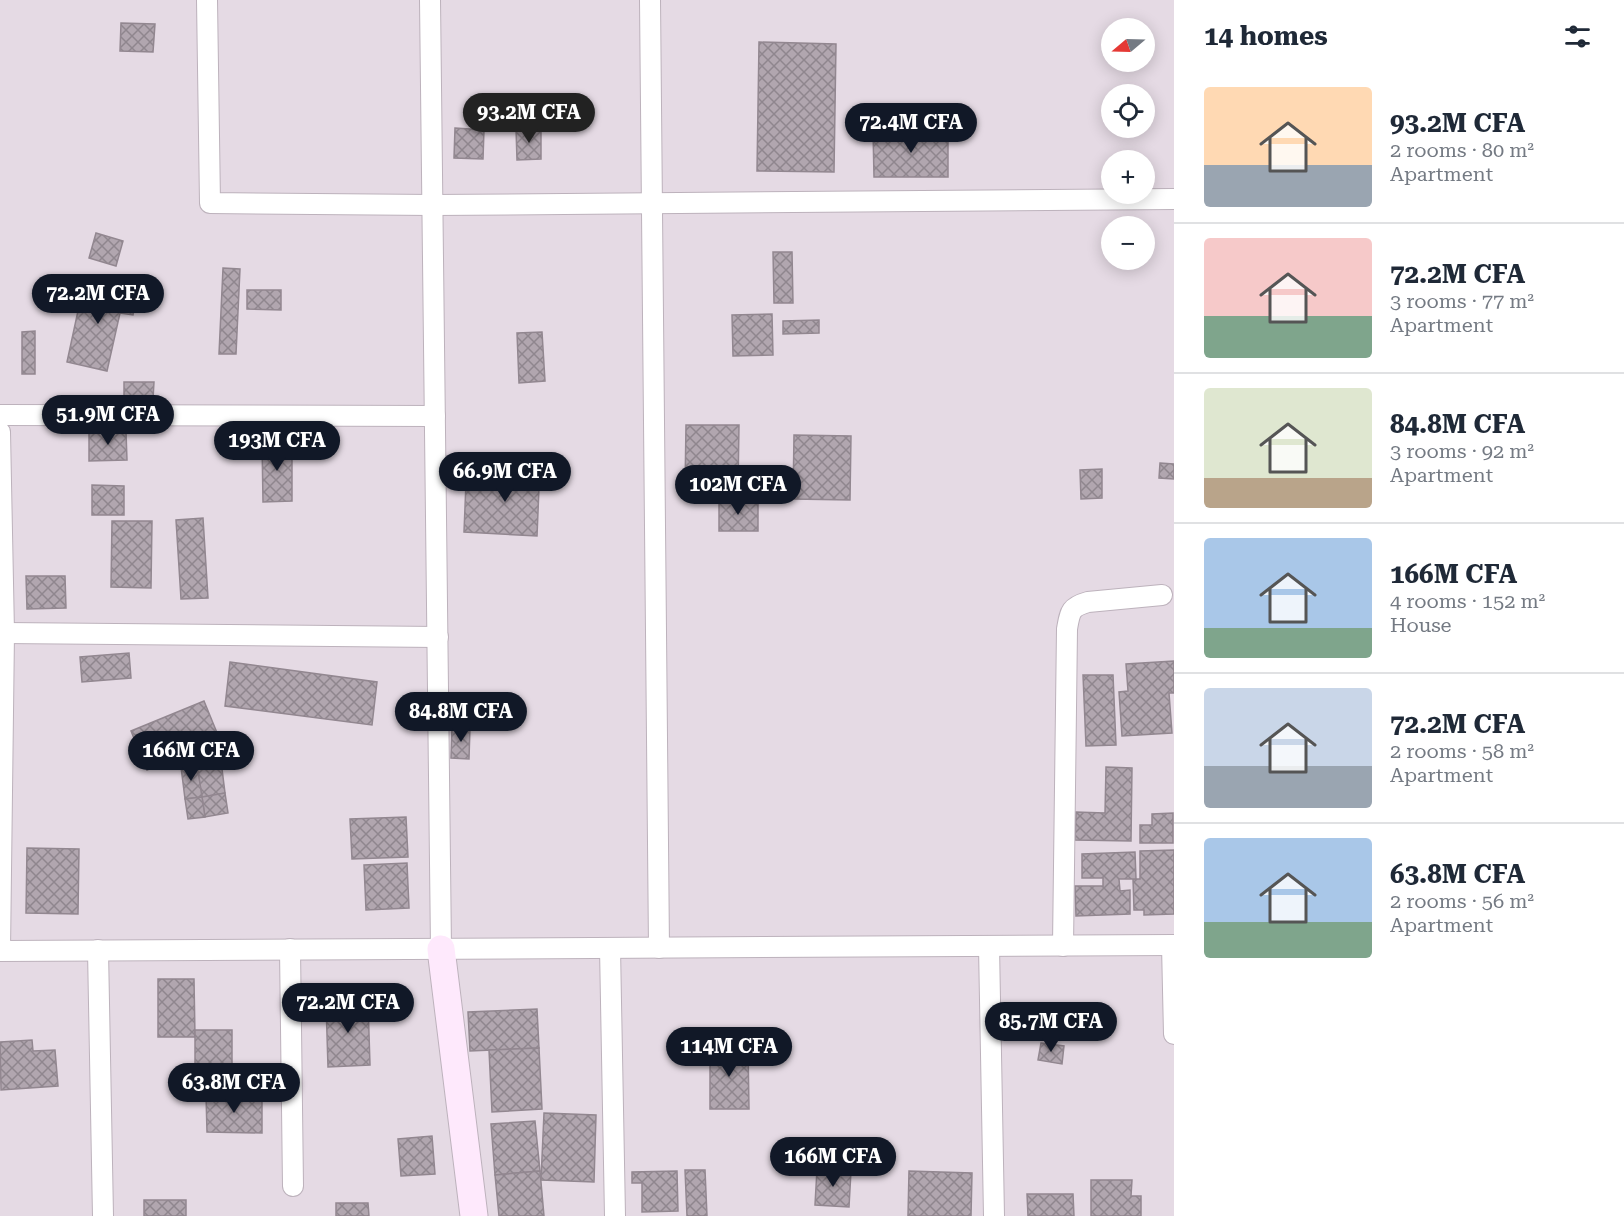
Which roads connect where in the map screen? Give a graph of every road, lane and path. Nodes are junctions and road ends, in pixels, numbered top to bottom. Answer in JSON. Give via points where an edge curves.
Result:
{"nodes":[{"id":1,"x":207,"y":0,"type":"edge"},
{"id":2,"x":430,"y":0,"type":"edge"},
{"id":3,"x":650,"y":0,"type":"edge"},
{"id":4,"x":1174,"y":199,"type":"edge"},
{"id":5,"x":651,"y":203,"type":"junction"},
{"id":6,"x":433,"y":205,"type":"junction"},
{"id":7,"x":0,"y":415,"type":"edge"},
{"id":8,"x":435,"y":416,"type":"junction"},
{"id":9,"x":0,"y":432,"type":"edge"},
{"id":10,"x":1162,"y":595,"type":"dead end"},
{"id":11,"x":4,"y":633,"type":"junction"},
{"id":12,"x":438,"y":637,"type":"junction"},
{"id":13,"x":1173,"y":945,"type":"edge"},
{"id":14,"x":989,"y":946,"type":"junction"},
{"id":15,"x":1063,"y":946,"type":"junction"},
{"id":16,"x":609,"y":948,"type":"junction"},
{"id":17,"x":659,"y":948,"type":"junction"},
{"id":18,"x":290,"y":949,"type":"junction"},
{"id":19,"x":441,"y":949,"type":"junction"},
{"id":20,"x":98,"y":950,"type":"junction"},
{"id":21,"x":0,"y":951,"type":"edge"},
{"id":22,"x":1174,"y":1034,"type":"edge"},
{"id":23,"x":292,"y":1186,"type":"dead end"},
{"id":24,"x":103,"y":1216,"type":"edge"},
{"id":25,"x":474,"y":1216,"type":"edge"},
{"id":26,"x":615,"y":1216,"type":"edge"},
{"id":27,"x":994,"y":1216,"type":"edge"}],
"edges":[{"from":1,"to":6,"type":"street","via":[[210,203]]},
{"from":2,"to":6,"type":"street"},
{"from":3,"to":5,"type":"street"},
{"from":4,"to":5,"type":"street"},
{"from":5,"to":6,"type":"street"},
{"from":5,"to":17,"type":"street"},
{"from":6,"to":8,"type":"street"},
{"from":7,"to":8,"type":"street"},
{"from":8,"to":12,"type":"street"},
{"from":9,"to":11,"type":"street"},
{"from":10,"to":15,"type":"street","via":[[1088,602],[1077,605],[1070,613]]},
{"from":11,"to":12,"type":"street"},
{"from":11,"to":21,"type":"street"},
{"from":12,"to":19,"type":"street"},
{"from":13,"to":15,"type":"street"},
{"from":13,"to":22,"type":"street"},
{"from":14,"to":15,"type":"street"},
{"from":14,"to":17,"type":"street"},
{"from":14,"to":27,"type":"street"},
{"from":16,"to":17,"type":"street"},
{"from":16,"to":19,"type":"street"},
{"from":16,"to":26,"type":"street"},
{"from":18,"to":19,"type":"street"},
{"from":18,"to":20,"type":"street"},
{"from":18,"to":23,"type":"street"},
{"from":19,"to":25,"type":"street"},
{"from":20,"to":21,"type":"street"},
{"from":20,"to":24,"type":"street"}]}
